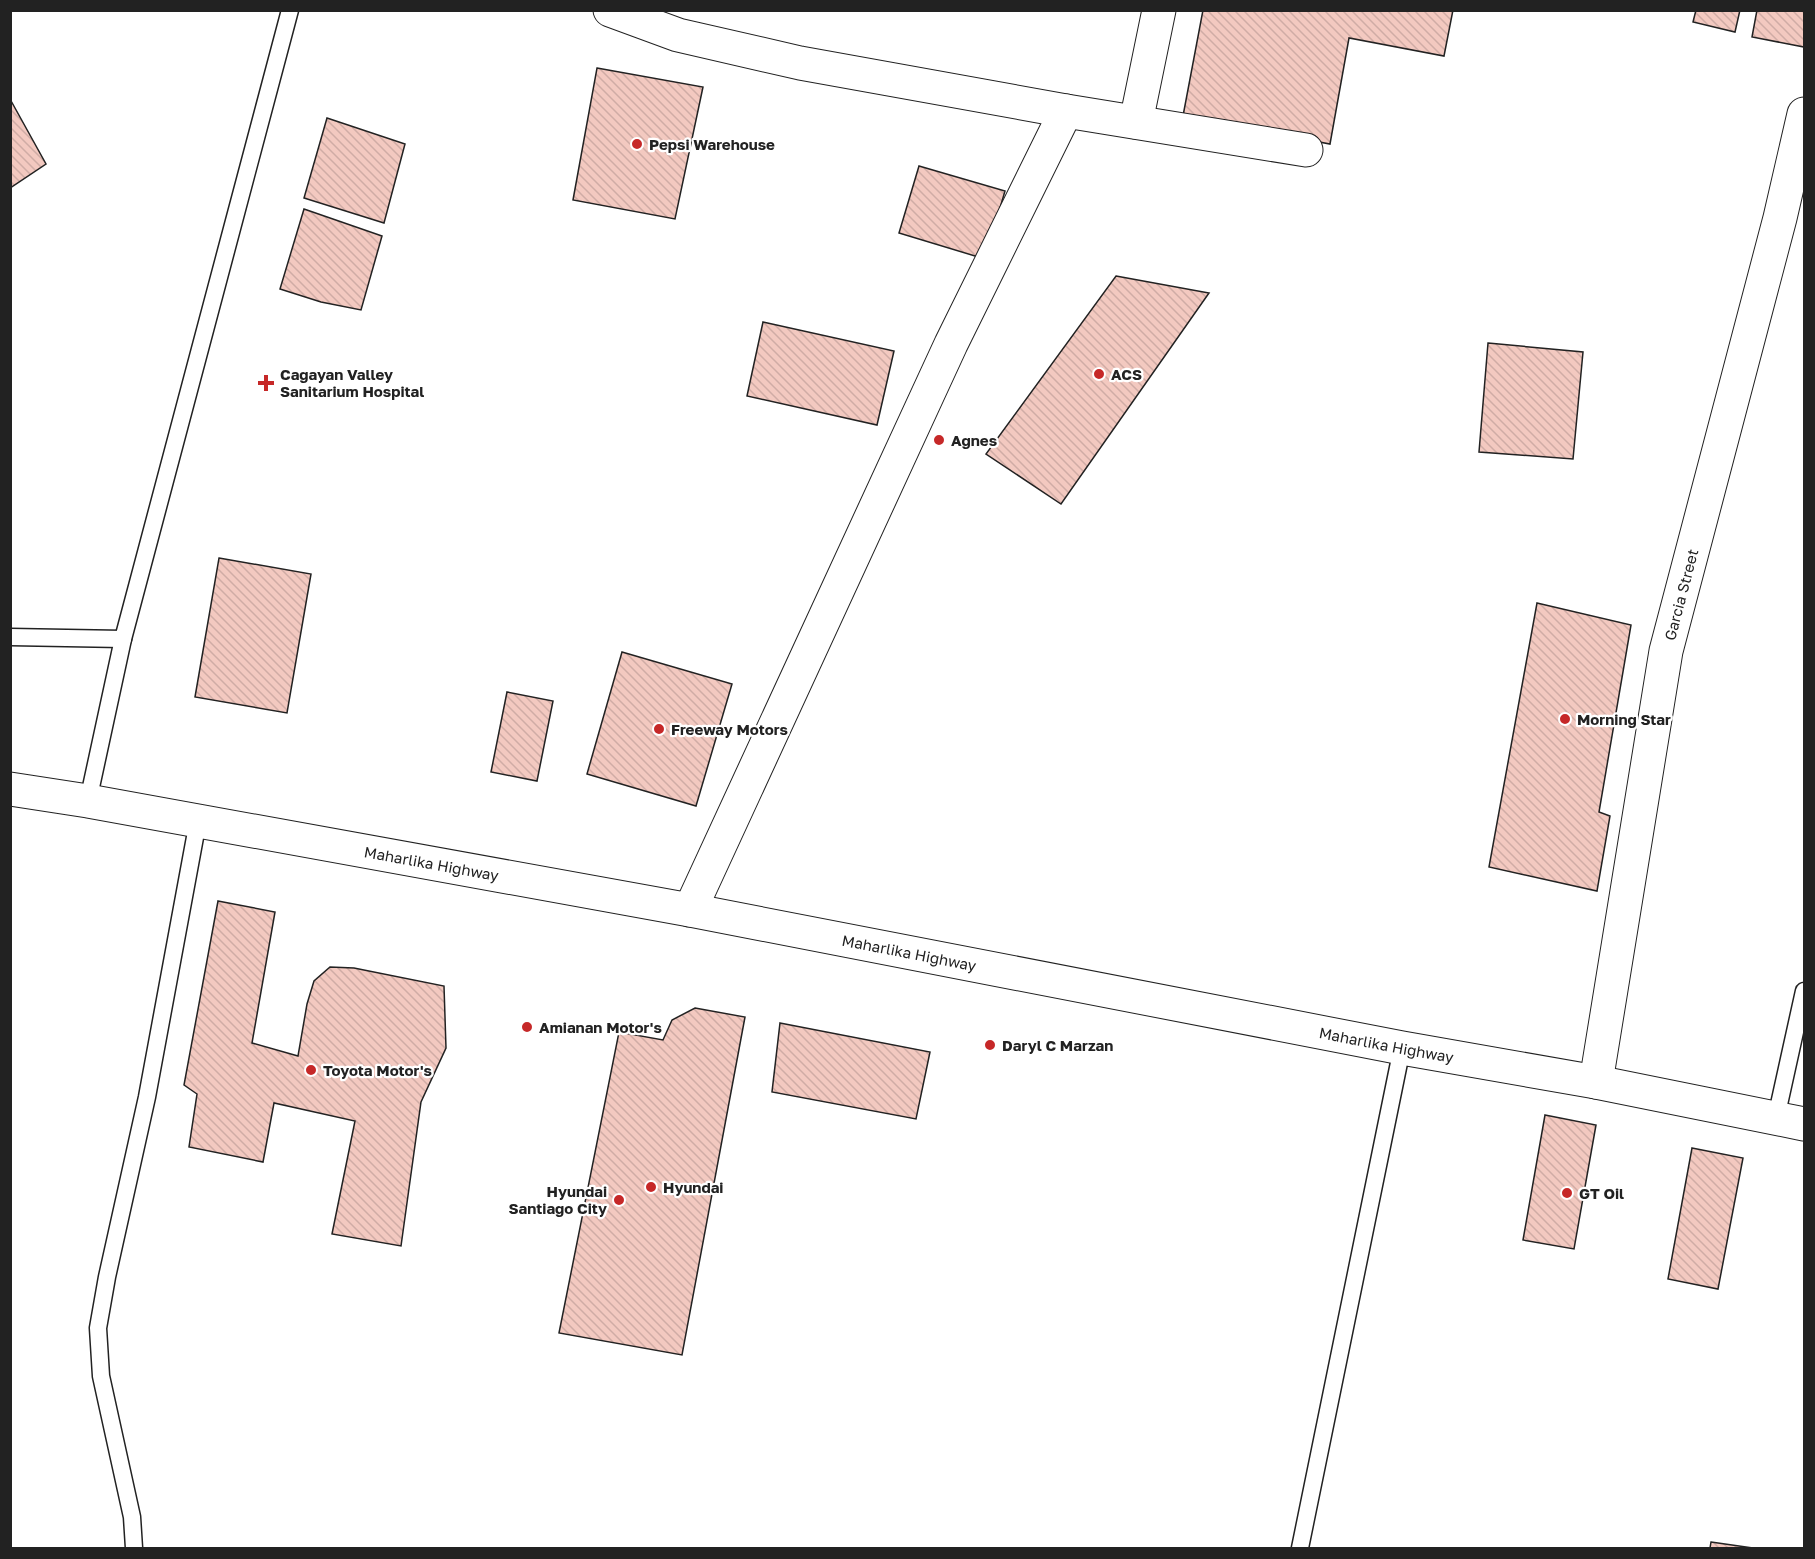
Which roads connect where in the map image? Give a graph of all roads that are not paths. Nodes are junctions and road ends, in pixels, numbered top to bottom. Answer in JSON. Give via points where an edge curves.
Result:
{"nodes":[{"id":1,"x":290,"y":10,"type":"edge"},
{"id":2,"x":610,"y":10,"type":"edge"},
{"id":3,"x":1159,"y":10,"type":"edge"},
{"id":4,"x":1066,"y":111,"type":"junction"},
{"id":5,"x":1804,"y":114,"type":"edge"},
{"id":6,"x":1136,"y":122,"type":"junction"},
{"id":7,"x":1306,"y":150,"type":"dead end"},
{"id":8,"x":10,"y":637,"type":"edge"},
{"id":9,"x":123,"y":639,"type":"junction"},
{"id":10,"x":10,"y":789,"type":"edge"},
{"id":11,"x":88,"y":801,"type":"junction"},
{"id":12,"x":198,"y":821,"type":"junction"},
{"id":13,"x":690,"y":909,"type":"junction"},
{"id":14,"x":1804,"y":991,"type":"edge"},
{"id":15,"x":1402,"y":1048,"type":"junction"},
{"id":16,"x":1596,"y":1082,"type":"junction"},
{"id":17,"x":1790,"y":1121,"type":"edge"},
{"id":18,"x":134,"y":1548,"type":"edge"},
{"id":19,"x":1300,"y":1548,"type":"edge"}],
"edges":[{"from":1,"to":9,"type":"lane"},
{"from":2,"to":4,"type":"street","via":[[678,35],[800,63]]},
{"from":3,"to":6,"type":"street"},
{"from":4,"to":6,"type":"street"},
{"from":4,"to":13,"type":"street","via":[[951,344]]},
{"from":5,"to":16,"type":"street","name":"Garcia Street","via":[[1666,651]]},
{"from":6,"to":7,"type":"street"},
{"from":8,"to":9,"type":"lane"},
{"from":9,"to":11,"type":"lane"},
{"from":10,"to":11,"type":"street","name":"Maharlika Highway"},
{"from":11,"to":12,"type":"street","name":"Maharlika Highway"},
{"from":12,"to":13,"type":"street","name":"Maharlika Highway"},
{"from":12,"to":18,"type":"lane","via":[[147,1097],[98,1328],[101,1376],[132,1518]]},
{"from":13,"to":15,"type":"street","name":"Maharlika Highway"},
{"from":14,"to":17,"type":"lane"},
{"from":15,"to":16,"type":"street","name":"Maharlika Highway"},
{"from":15,"to":19,"type":"lane"},
{"from":16,"to":17,"type":"street","name":"Maharlika Highway"}]}
